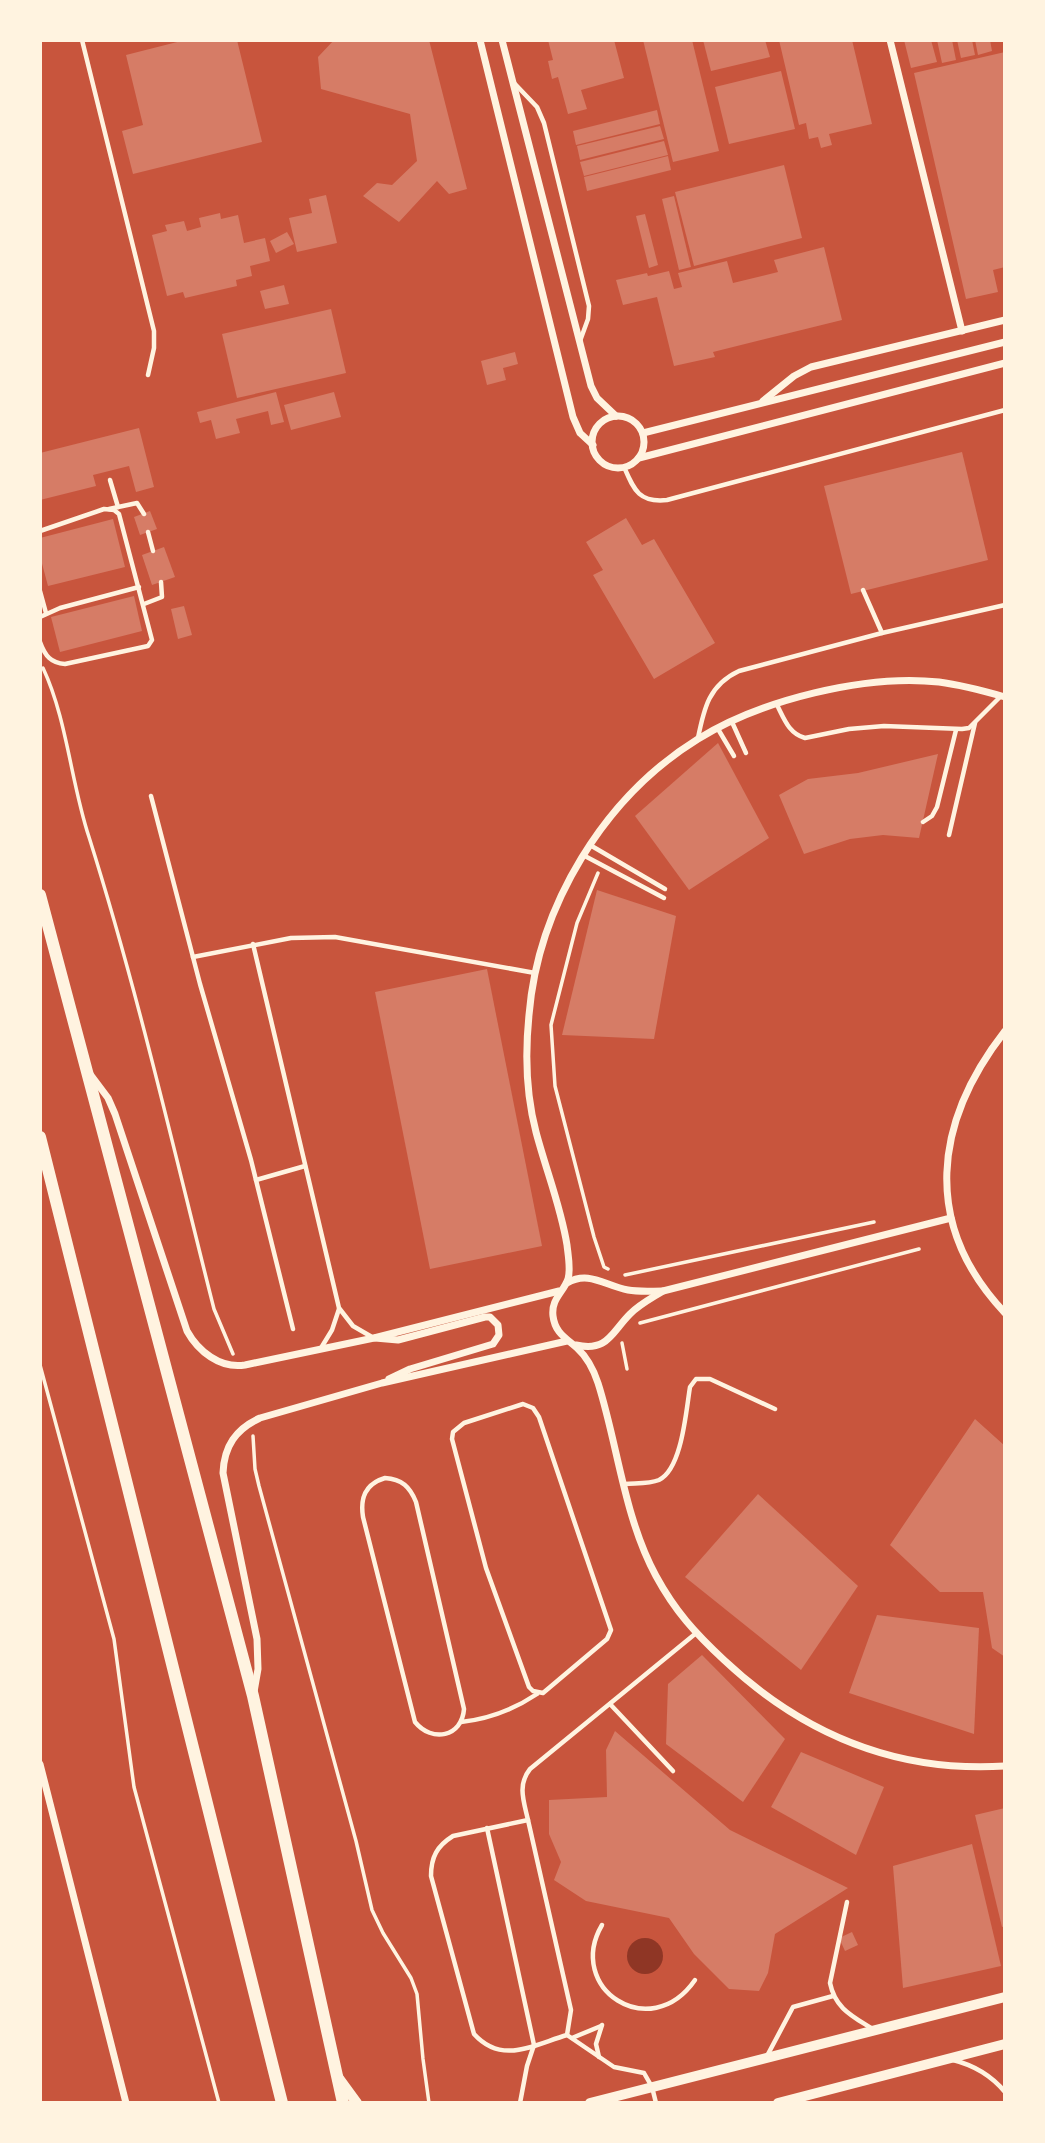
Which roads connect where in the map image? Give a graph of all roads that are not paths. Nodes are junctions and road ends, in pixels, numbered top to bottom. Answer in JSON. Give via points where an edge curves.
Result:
{"nodes":[{"id":1,"x":82,"y":40,"type":"edge"},
{"id":2,"x":480,"y":40,"type":"edge"},
{"id":3,"x":890,"y":40,"type":"edge"},
{"id":4,"x":504,"y":43,"type":"edge"},
{"id":5,"x":513,"y":83,"type":"junction"},
{"id":6,"x":1005,"y":320,"type":"edge"},
{"id":7,"x":962,"y":331,"type":"junction"},
{"id":8,"x":1005,"y":342,"type":"edge"},
{"id":9,"x":579,"y":345,"type":"junction"},
{"id":10,"x":1005,"y":363,"type":"edge"},
{"id":11,"x":148,"y":375,"type":"dead end"},
{"id":12,"x":760,"y":403,"type":"junction"},
{"id":13,"x":1005,"y":410,"type":"edge"},
{"id":14,"x":616,"y":416,"type":"junction"},
{"id":15,"x":642,"y":433,"type":"junction"},
{"id":16,"x":593,"y":444,"type":"junction"},
{"id":17,"x":639,"y":458,"type":"junction"},
{"id":18,"x":624,"y":467,"type":"junction"},
{"id":19,"x":110,"y":480,"type":"dead end"},
{"id":20,"x":118,"y":507,"type":"junction"},
{"id":21,"x":110,"y":509,"type":"junction"},
{"id":22,"x":144,"y":514,"type":"dead end"},
{"id":23,"x":40,"y":531,"type":"edge"},
{"id":24,"x":148,"y":532,"type":"dead end"},
{"id":25,"x":153,"y":551,"type":"dead end"},
{"id":26,"x":161,"y":582,"type":"dead end"},
{"id":27,"x":139,"y":586,"type":"junction"},
{"id":28,"x":863,"y":590,"type":"dead end"},
{"id":29,"x":40,"y":591,"type":"edge"},
{"id":30,"x":144,"y":604,"type":"junction"},
{"id":31,"x":1005,"y":605,"type":"edge"},
{"id":32,"x":46,"y":613,"type":"junction"},
{"id":33,"x":40,"y":617,"type":"edge"},
{"id":34,"x":882,"y":633,"type":"junction"},
{"id":35,"x":40,"y":642,"type":"edge"},
{"id":36,"x":1003,"y":697,"type":"edge"},
{"id":37,"x":776,"y":704,"type":"junction"},
{"id":38,"x":732,"y":722,"type":"junction"},
{"id":39,"x":975,"y":723,"type":"junction"},
{"id":40,"x":718,"y":729,"type":"junction"},
{"id":41,"x":956,"y":730,"type":"junction"},
{"id":42,"x":698,"y":738,"type":"junction"},
{"id":43,"x":746,"y":753,"type":"dead end"},
{"id":44,"x":734,"y":756,"type":"dead end"},
{"id":45,"x":151,"y":796,"type":"dead end"},
{"id":46,"x":923,"y":822,"type":"dead end"},
{"id":47,"x":949,"y":835,"type":"dead end"},
{"id":48,"x":590,"y":845,"type":"junction"},
{"id":49,"x":583,"y":855,"type":"junction"},
{"id":50,"x":665,"y":889,"type":"dead end"},
{"id":51,"x":40,"y":895,"type":"edge"},
{"id":52,"x":664,"y":898,"type":"dead end"},
{"id":53,"x":253,"y":944,"type":"junction"},
{"id":54,"x":193,"y":957,"type":"junction"},
{"id":55,"x":535,"y":973,"type":"junction"},
{"id":56,"x":1005,"y":1031,"type":"edge"},
{"id":57,"x":87,"y":1071,"type":"junction"},
{"id":58,"x":40,"y":1137,"type":"edge"},
{"id":59,"x":305,"y":1166,"type":"junction"},
{"id":60,"x":256,"y":1180,"type":"junction"},
{"id":61,"x":951,"y":1218,"type":"junction"},
{"id":62,"x":567,"y":1283,"type":"junction"},
{"id":63,"x":559,"y":1291,"type":"junction"},
{"id":64,"x":663,"y":1291,"type":"junction"},
{"id":65,"x":339,"y":1308,"type":"junction"},
{"id":66,"x":1005,"y":1313,"type":"edge"},
{"id":67,"x":293,"y":1329,"type":"dead end"},
{"id":68,"x":374,"y":1338,"type":"junction"},
{"id":69,"x":567,"y":1340,"type":"junction"},
{"id":70,"x":575,"y":1345,"type":"junction"},
{"id":71,"x":320,"y":1350,"type":"junction"},
{"id":72,"x":382,"y":1383,"type":"junction"},
{"id":73,"x":775,"y":1409,"type":"dead end"},
{"id":74,"x":625,"y":1484,"type":"junction"},
{"id":75,"x":695,"y":1634,"type":"junction"},
{"id":76,"x":538,"y":1693,"type":"junction"},
{"id":77,"x":253,"y":1696,"type":"junction"},
{"id":78,"x":610,"y":1704,"type":"junction"},
{"id":79,"x":461,"y":1722,"type":"junction"},
{"id":80,"x":40,"y":1764,"type":"edge"},
{"id":81,"x":1005,"y":1766,"type":"edge"},
{"id":82,"x":673,"y":1771,"type":"dead end"},
{"id":83,"x":528,"y":1820,"type":"junction"},
{"id":84,"x":487,"y":1828,"type":"junction"},
{"id":85,"x":847,"y":1902,"type":"dead end"},
{"id":86,"x":602,"y":1925,"type":"dead end"},
{"id":87,"x":695,"y":1980,"type":"dead end"},
{"id":88,"x":833,"y":1996,"type":"junction"},
{"id":89,"x":1005,"y":1997,"type":"edge"},
{"id":90,"x":875,"y":2030,"type":"junction"},
{"id":91,"x":570,"y":2037,"type":"junction"},
{"id":92,"x":1005,"y":2044,"type":"edge"},
{"id":93,"x":534,"y":2045,"type":"junction"},
{"id":94,"x":599,"y":2057,"type":"junction"},
{"id":95,"x":766,"y":2058,"type":"junction"},
{"id":96,"x":949,"y":2059,"type":"junction"},
{"id":97,"x":337,"y":2076,"type":"junction"},
{"id":98,"x":652,"y":2087,"type":"junction"},
{"id":99,"x":1005,"y":2092,"type":"edge"},
{"id":100,"x":125,"y":2103,"type":"edge"},
{"id":101,"x":282,"y":2103,"type":"edge"},
{"id":102,"x":343,"y":2103,"type":"edge"},
{"id":103,"x":357,"y":2103,"type":"edge"},
{"id":104,"x":520,"y":2103,"type":"edge"},
{"id":105,"x":590,"y":2103,"type":"edge"},
{"id":106,"x":656,"y":2103,"type":"edge"},
{"id":107,"x":778,"y":2103,"type":"edge"}],
"edges":[{"from":1,"to":11,"type":"lane","via":[[154,331]]},
{"from":2,"to":16,"type":"street","via":[[573,417],[580,433]]},
{"from":3,"to":7,"type":"street"},
{"from":4,"to":5,"type":"street"},
{"from":5,"to":9,"type":"street"},
{"from":5,"to":9,"type":"lane","via":[[541,114],[551,150],[589,306]]},
{"from":6,"to":7,"type":"street"},
{"from":7,"to":12,"type":"street","via":[[811,367]]},
{"from":8,"to":12,"type":"street"},
{"from":9,"to":14,"type":"street","via":[[597,398]]},
{"from":10,"to":17,"type":"street"},
{"from":12,"to":15,"type":"street"},
{"from":13,"to":18,"type":"lane","via":[[654,502],[641,497]]},
{"from":14,"to":15,"type":"street","via":[[632,420]]},
{"from":14,"to":16,"type":"street","via":[[601,422]]},
{"from":15,"to":17,"type":"street"},
{"from":16,"to":18,"type":"street","via":[[607,465]]},
{"from":17,"to":18,"type":"street"},
{"from":19,"to":20,"type":"lane"},
{"from":20,"to":21,"type":"lane"},
{"from":20,"to":22,"type":"lane","via":[[137,503]]},
{"from":21,"to":23,"type":"lane"},
{"from":21,"to":27,"type":"lane","via":[[122,520]]},
{"from":24,"to":25,"type":"lane"},
{"from":26,"to":30,"type":"lane","via":[[162,597]]},
{"from":27,"to":30,"type":"lane"},
{"from":27,"to":32,"type":"lane"},
{"from":28,"to":34,"type":"lane"},
{"from":29,"to":32,"type":"lane"},
{"from":30,"to":35,"type":"lane","via":[[152,636],[148,646],[58,664],[47,657]]},
{"from":31,"to":34,"type":"lane"},
{"from":32,"to":33,"type":"lane"},
{"from":34,"to":42,"type":"lane","via":[[730,675],[710,694]]},
{"from":36,"to":37,"type":"street","via":[[938,682],[906,681],[839,689]]},
{"from":36,"to":39,"type":"lane"},
{"from":37,"to":38,"type":"street"},
{"from":37,"to":41,"type":"lane","via":[[789,728],[805,738],[884,726]]},
{"from":38,"to":40,"type":"street"},
{"from":38,"to":43,"type":"lane"},
{"from":39,"to":41,"type":"lane"},
{"from":39,"to":47,"type":"lane"},
{"from":40,"to":42,"type":"street"},
{"from":40,"to":44,"type":"lane"},
{"from":41,"to":46,"type":"lane","via":[[937,807]]},
{"from":42,"to":48,"type":"street","via":[[647,779]]},
{"from":45,"to":54,"type":"lane"},
{"from":48,"to":49,"type":"street"},
{"from":48,"to":50,"type":"lane"},
{"from":49,"to":52,"type":"lane"},
{"from":49,"to":55,"type":"street","via":[[554,914]]},
{"from":51,"to":57,"type":"main road"},
{"from":53,"to":54,"type":"lane"},
{"from":53,"to":55,"type":"lane","via":[[335,937]]},
{"from":53,"to":59,"type":"lane"},
{"from":54,"to":60,"type":"lane"},
{"from":55,"to":62,"type":"street","via":[[527,1037],[528,1089],[567,1244]]},
{"from":56,"to":61,"type":"street","via":[[974,1078],[953,1131],[946,1159]]},
{"from":57,"to":71,"type":"street","via":[[115,1114],[187,1331],[199,1348],[237,1367]]},
{"from":57,"to":77,"type":"main road"},
{"from":58,"to":101,"type":"main road"},
{"from":59,"to":60,"type":"lane"},
{"from":59,"to":65,"type":"lane"},
{"from":60,"to":67,"type":"lane"},
{"from":61,"to":64,"type":"street"},
{"from":61,"to":66,"type":"street","via":[[970,1267]]},
{"from":62,"to":63,"type":"street"},
{"from":62,"to":64,"type":"street","via":[[589,1277],[631,1290]]},
{"from":63,"to":68,"type":"street"},
{"from":63,"to":69,"type":"street","via":[[553,1320]]},
{"from":64,"to":70,"type":"street","via":[[637,1307],[604,1343],[585,1348]]},
{"from":65,"to":68,"type":"lane","via":[[354,1326]]},
{"from":65,"to":71,"type":"lane"},
{"from":68,"to":71,"type":"street"},
{"from":68,"to":72,"type":"street","via":[[397,1340],[485,1317],[495,1320],[500,1330],[493,1344],[410,1369]]},
{"from":69,"to":70,"type":"street"},
{"from":69,"to":72,"type":"street"},
{"from":70,"to":74,"type":"street","via":[[597,1379]]},
{"from":72,"to":77,"type":"street","via":[[260,1418],[240,1429],[229,1445],[223,1473],[257,1639]]},
{"from":73,"to":74,"type":"lane","via":[[710,1378],[696,1379],[690,1387],[671,1470],[653,1482]]},
{"from":74,"to":75,"type":"street","via":[[654,1573]]},
{"from":75,"to":78,"type":"lane"},
{"from":75,"to":81,"type":"street","via":[[752,1686],[792,1715],[835,1737],[881,1754],[928,1764]]},
{"from":76,"to":76,"type":"lane","via":[[529,1687],[502,1616],[452,1439],[464,1423],[523,1404],[539,1417],[611,1630],[607,1640],[548,1690]]},
{"from":76,"to":79,"type":"lane","via":[[496,1716]]},
{"from":77,"to":97,"type":"main road"},
{"from":78,"to":82,"type":"lane"},
{"from":78,"to":83,"type":"lane","via":[[525,1775],[522,1790]]},
{"from":79,"to":79,"type":"lane","via":[[463,1702],[413,1494],[402,1482],[377,1480],[364,1492],[361,1509],[413,1716],[420,1728],[439,1736],[452,1732]]},
{"from":80,"to":100,"type":"street"},
{"from":83,"to":84,"type":"lane"},
{"from":83,"to":91,"type":"lane","via":[[571,2010]]},
{"from":84,"to":93,"type":"lane"},
{"from":84,"to":93,"type":"lane","via":[[443,1842],[435,1852],[431,1876],[474,2034],[494,2050],[507,2052]]},
{"from":85,"to":88,"type":"lane","via":[[830,1977]]},
{"from":86,"to":87,"type":"lane","via":[[593,1950],[594,1967],[606,1990],[619,2002],[644,2009],[666,2006]]},
{"from":88,"to":90,"type":"lane","via":[[842,2009]]},
{"from":88,"to":95,"type":"lane","via":[[793,2007]]},
{"from":89,"to":90,"type":"main road"},
{"from":90,"to":95,"type":"main road"},
{"from":91,"to":93,"type":"lane"},
{"from":91,"to":94,"type":"lane"},
{"from":91,"to":94,"type":"lane","via":[[602,2025],[596,2045]]},
{"from":92,"to":96,"type":"main road"},
{"from":93,"to":104,"type":"lane"},
{"from":94,"to":98,"type":"lane","via":[[614,2067],[644,2073]]},
{"from":95,"to":98,"type":"main road"},
{"from":96,"to":99,"type":"lane","via":[[977,2068]]},
{"from":96,"to":107,"type":"main road"},
{"from":97,"to":102,"type":"main road"},
{"from":97,"to":103,"type":"main road"},
{"from":98,"to":105,"type":"main road"},
{"from":98,"to":106,"type":"lane"}]}
